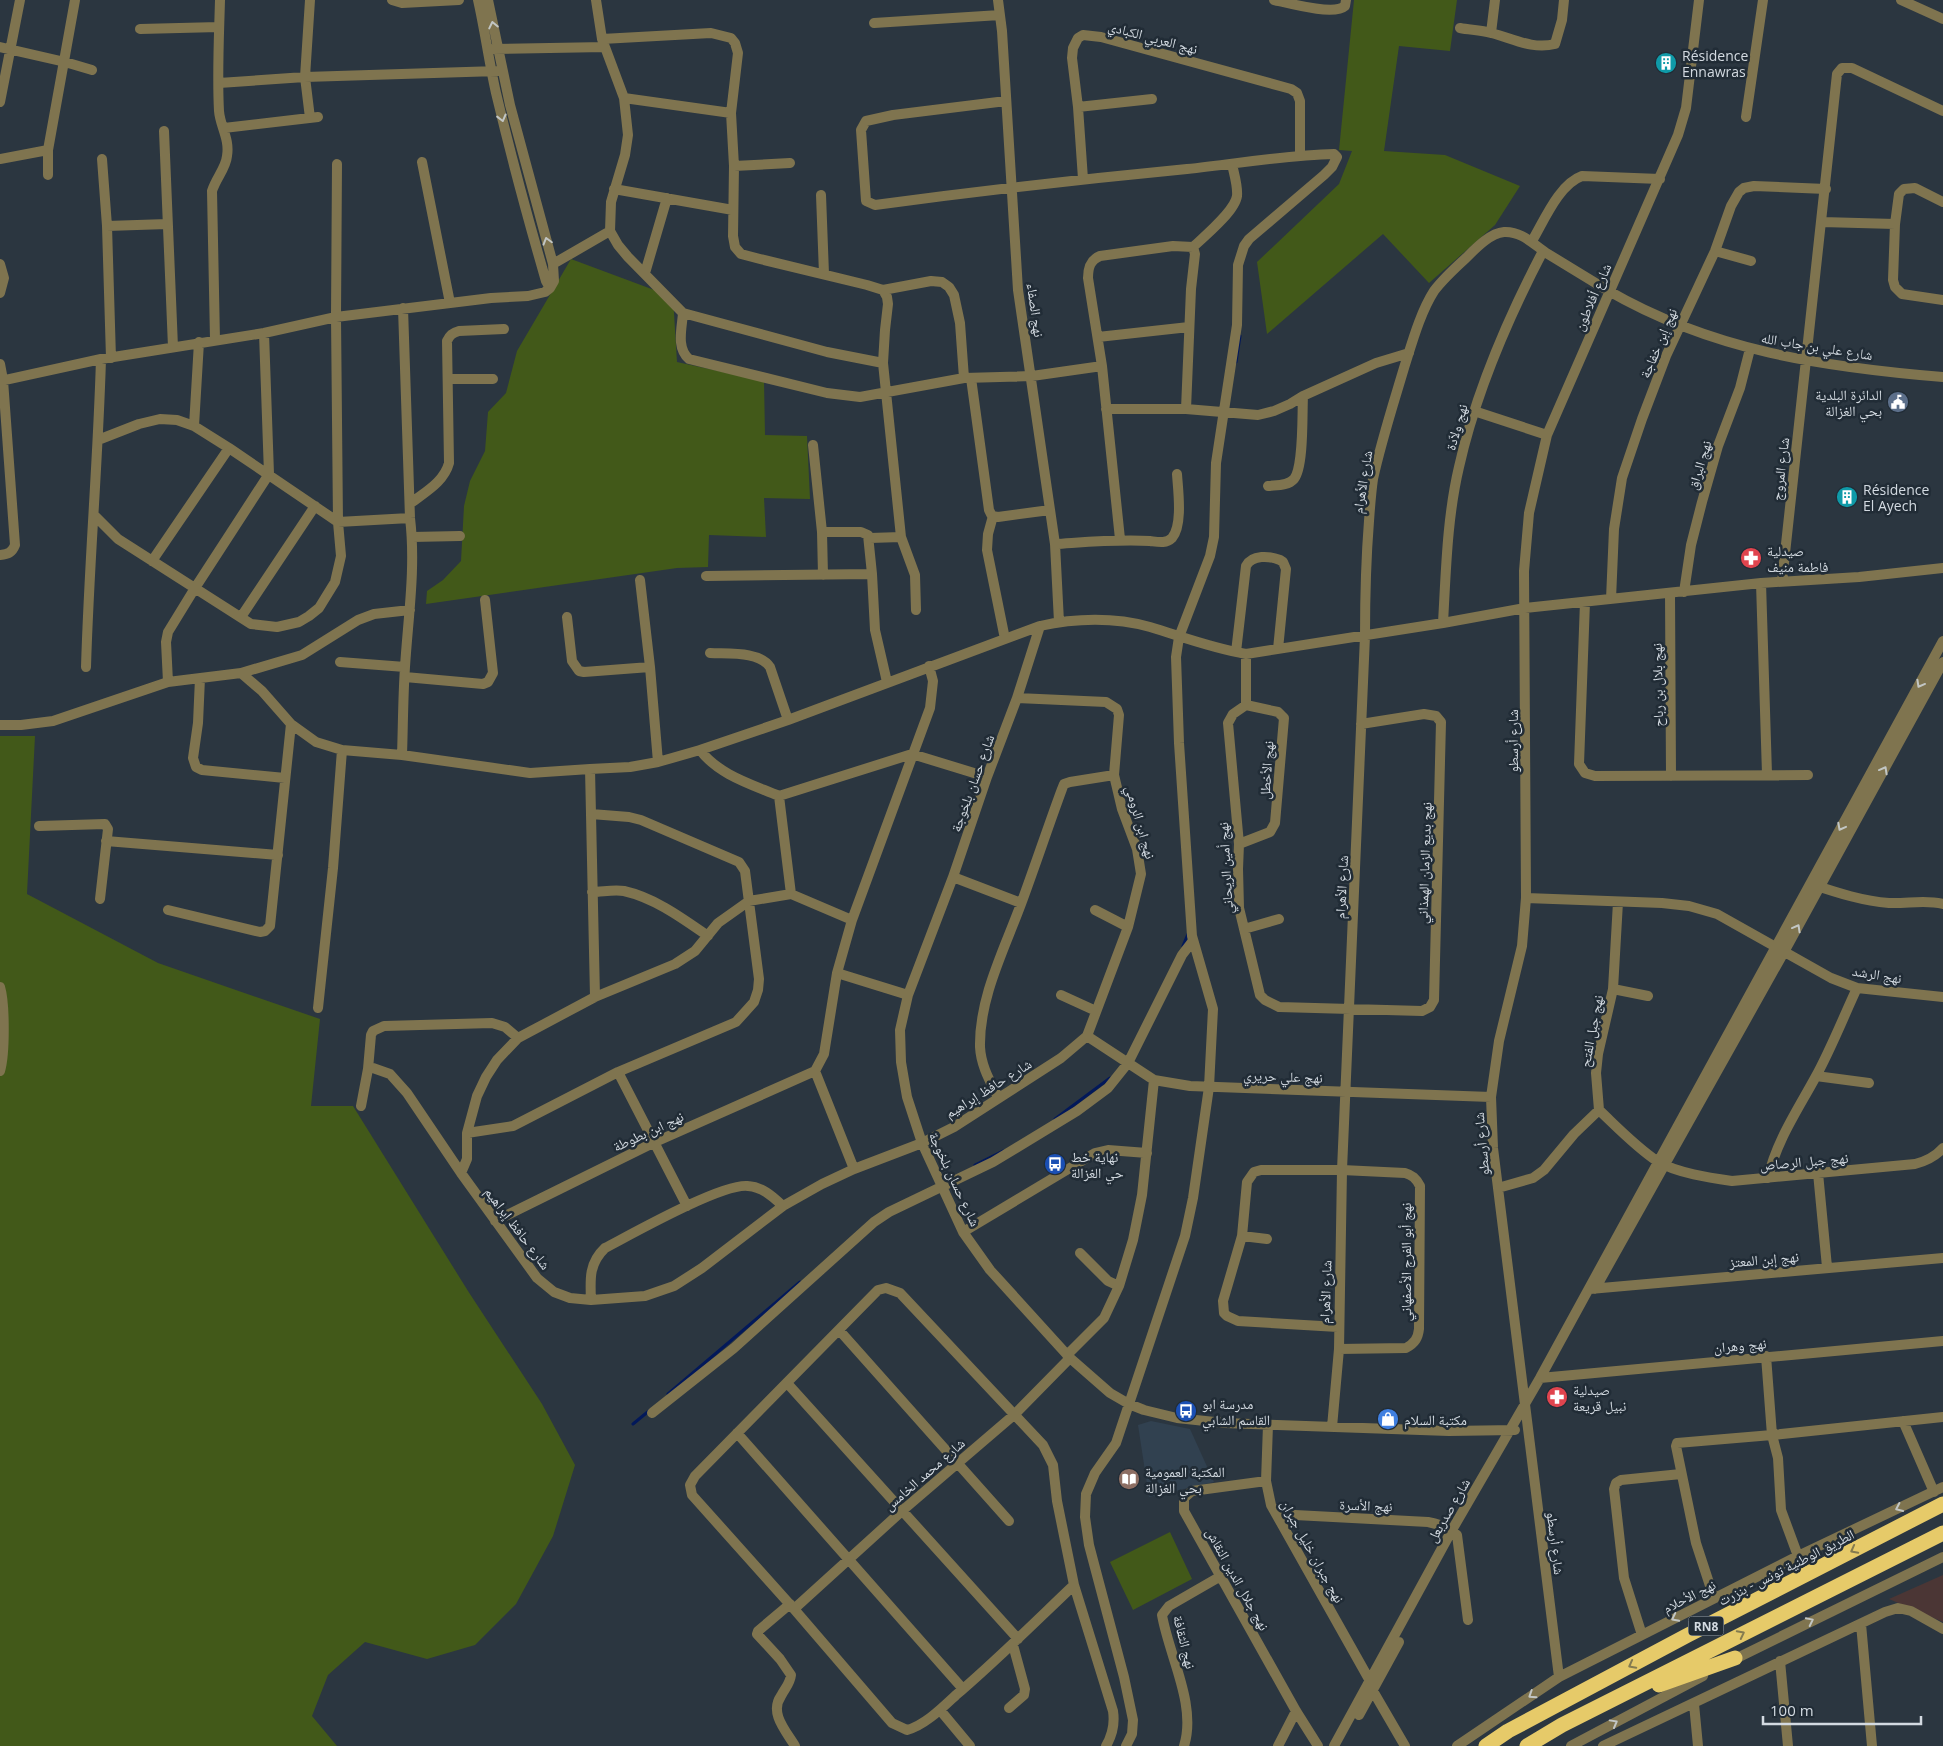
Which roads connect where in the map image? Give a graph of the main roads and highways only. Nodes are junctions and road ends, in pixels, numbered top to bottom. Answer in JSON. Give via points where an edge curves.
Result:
{"nodes":[{"id":1,"x":1940,"y":1494,"type":"edge"},
{"id":2,"x":1939,"y":1535,"type":"edge"},
{"id":3,"x":1735,"y":1658,"type":"road end"},
{"id":4,"x":1486,"y":1746,"type":"edge"},
{"id":5,"x":1528,"y":1746,"type":"edge"}],
"edges":[{"from":1,"to":4,"type":"highway","name":"الطريق الوطنية تونس - بنزرت","number":"RN8","one_way":true,"via":[[1928,1511],[1688,1635],[1508,1731]]},
{"from":5,"to":2,"type":"highway","number":"RN8","one_way":true,"via":[[1571,1720]]},
{"from":3,"to":5,"type":"highway","number":"RN8","via":[[1667,1682]]}]}
